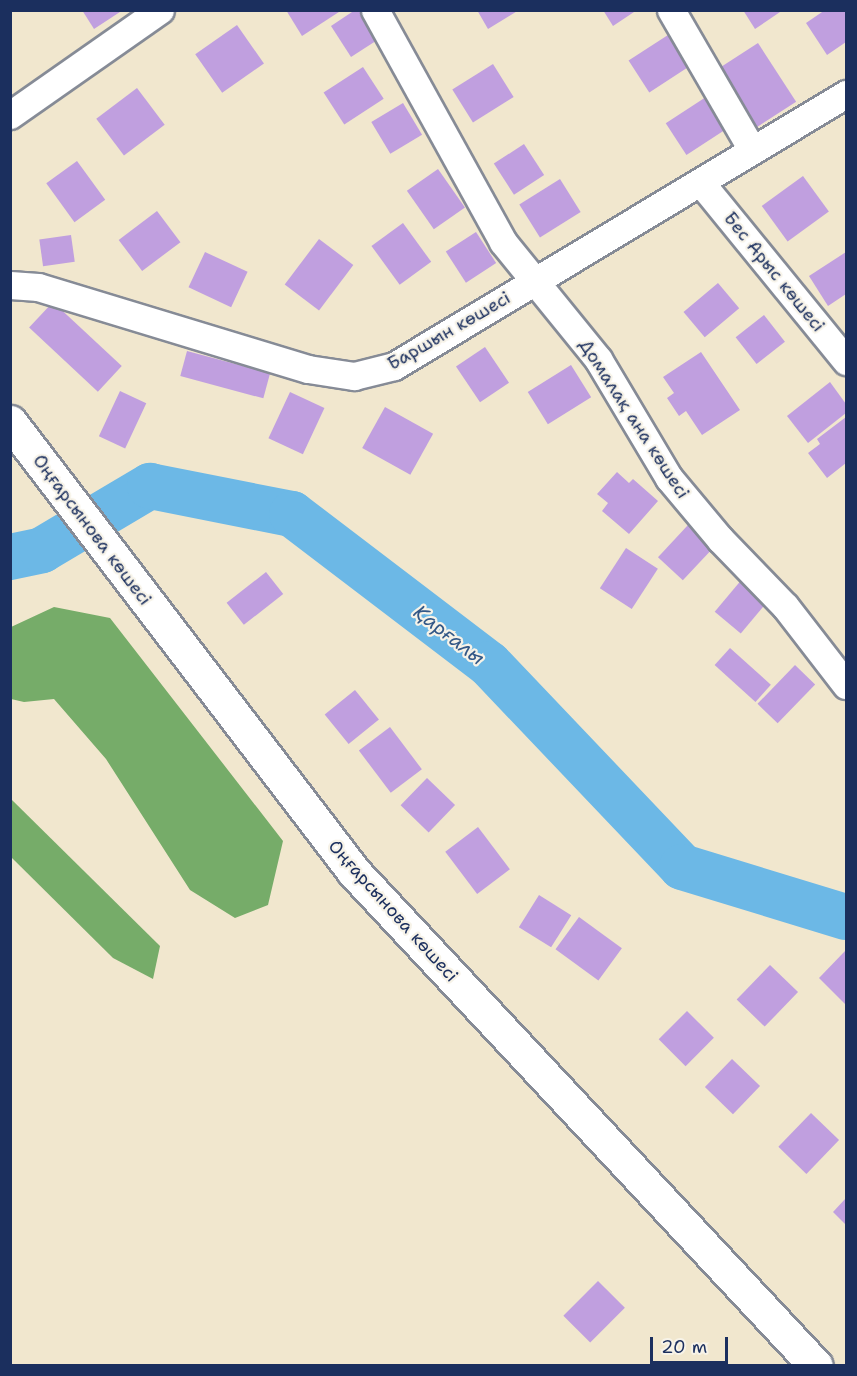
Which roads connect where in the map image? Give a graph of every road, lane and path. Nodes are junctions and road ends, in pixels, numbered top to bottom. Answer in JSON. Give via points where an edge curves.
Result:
{"nodes":[{"id":1,"x":160,"y":10,"type":"edge"},
{"id":2,"x":375,"y":10,"type":"edge"},
{"id":3,"x":671,"y":10,"type":"edge"},
{"id":4,"x":846,"y":94,"type":"edge"},
{"id":5,"x":10,"y":115,"type":"edge"},
{"id":6,"x":752,"y":150,"type":"junction"},
{"id":7,"x":701,"y":183,"type":"junction"},
{"id":8,"x":535,"y":280,"type":"junction"},
{"id":9,"x":10,"y":285,"type":"edge"},
{"id":10,"x":846,"y":362,"type":"edge"},
{"id":11,"x":10,"y":422,"type":"edge"},
{"id":12,"x":846,"y":685,"type":"edge"},
{"id":13,"x":816,"y":1365,"type":"edge"}],
"edges":[{"from":1,"to":5,"type":"street"},
{"from":2,"to":8,"type":"street","name":"Домалақ ана көшесі","via":[[503,242]]},
{"from":3,"to":6,"type":"street"},
{"from":4,"to":6,"type":"street","name":"Баршын көшесі"},
{"from":6,"to":7,"type":"street","name":"Баршын көшесі"},
{"from":7,"to":8,"type":"street","name":"Баршын көшесі"},
{"from":7,"to":10,"type":"street","name":"Бес Арыс көшесі"},
{"from":8,"to":9,"type":"street","name":"Баршын көшесі","via":[[394,366],[354,376],[308,369],[38,287]]},
{"from":8,"to":12,"type":"street","name":"Домалақ ана көшесі","via":[[598,359],[669,478],[720,539],[785,606]]},
{"from":11,"to":13,"type":"main road","name":"Оңғарсынова көшесі","via":[[354,872]]}]}
